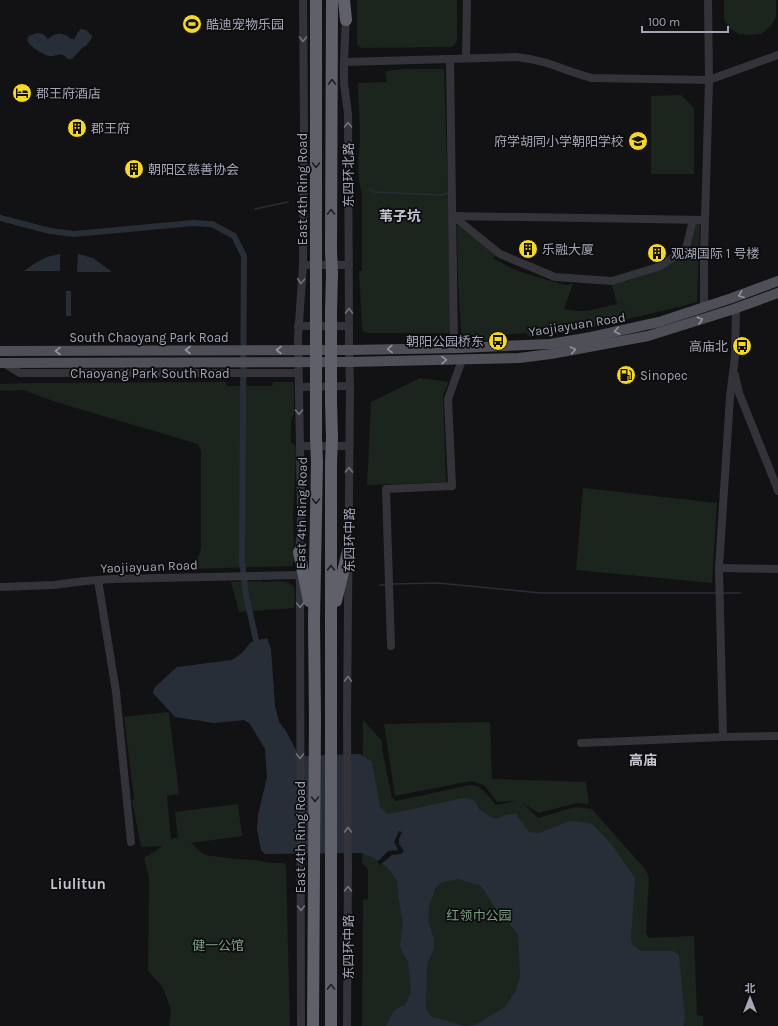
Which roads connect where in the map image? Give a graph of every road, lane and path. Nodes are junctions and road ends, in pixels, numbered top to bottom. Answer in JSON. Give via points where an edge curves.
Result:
{"nodes":[{"id":1,"x":303,"y":0,"type":"edge"},
{"id":2,"x":316,"y":0,"type":"edge"},
{"id":3,"x":332,"y":0,"type":"edge"},
{"id":4,"x":345,"y":0,"type":"edge"},
{"id":5,"x":467,"y":0,"type":"edge"},
{"id":6,"x":708,"y":0,"type":"edge"},
{"id":7,"x":346,"y":20,"type":"joint"},
{"id":8,"x":778,"y":55,"type":"edge"},
{"id":9,"x":466,"y":58,"type":"junction"},
{"id":10,"x":450,"y":59,"type":"junction"},
{"id":11,"x":344,"y":62,"type":"junction"},
{"id":12,"x":709,"y":80,"type":"junction"},
{"id":13,"x":452,"y":216,"type":"junction"},
{"id":14,"x":693,"y":220,"type":"junction"},
{"id":15,"x":705,"y":220,"type":"junction"},
{"id":16,"x":303,"y":265,"type":"junction"},
{"id":17,"x":349,"y":265,"type":"junction"},
{"id":18,"x":778,"y":281,"type":"edge"},
{"id":19,"x":778,"y":293,"type":"edge"},
{"id":20,"x":704,"y":308,"type":"junction"},
{"id":21,"x":734,"y":309,"type":"junction"},
{"id":22,"x":298,"y":326,"type":"junction"},
{"id":23,"x":349,"y":326,"type":"junction"},
{"id":24,"x":454,"y":348,"type":"junction"},
{"id":25,"x":298,"y":350,"type":"junction"},
{"id":26,"x":349,"y":350,"type":"junction"},
{"id":27,"x":0,"y":351,"type":"edge"},
{"id":28,"x":462,"y":360,"type":"junction"},
{"id":29,"x":349,"y":362,"type":"junction"},
{"id":30,"x":2,"y":363,"type":"edge"},
{"id":31,"x":298,"y":363,"type":"junction"},
{"id":32,"x":261,"y":368,"type":"junction"},
{"id":33,"x":734,"y":372,"type":"junction"},
{"id":34,"x":298,"y":373,"type":"junction"},
{"id":35,"x":350,"y":386,"type":"junction"},
{"id":36,"x":299,"y":388,"type":"junction"},
{"id":37,"x":300,"y":446,"type":"junction"},
{"id":38,"x":349,"y":446,"type":"junction"},
{"id":39,"x":778,"y":491,"type":"edge"},
{"id":40,"x":348,"y":551,"type":"junction"},
{"id":41,"x":299,"y":552,"type":"junction"},
{"id":42,"x":719,"y":568,"type":"junction"},
{"id":43,"x":778,"y":569,"type":"edge"},
{"id":44,"x":300,"y":575,"type":"junction"},
{"id":45,"x":98,"y":580,"type":"junction"},
{"id":46,"x":0,"y":587,"type":"edge"},
{"id":47,"x":314,"y":621,"type":"junction"},
{"id":48,"x":332,"y":621,"type":"junction"},
{"id":49,"x":391,"y":646,"type":"dead end"},
{"id":50,"x":778,"y":736,"type":"edge"},
{"id":51,"x":723,"y":737,"type":"junction"},
{"id":52,"x":581,"y":743,"type":"dead end"},
{"id":53,"x":131,"y":842,"type":"dead end"},
{"id":54,"x":301,"y":1026,"type":"edge"},
{"id":55,"x":313,"y":1026,"type":"edge"},
{"id":56,"x":331,"y":1026,"type":"edge"},
{"id":57,"x":347,"y":1026,"type":"edge"}],
"edges":[{"from":1,"to":16,"type":"street","one_way":true},
{"from":2,"to":47,"type":"highway","name":"East 4th Ring Road","one_way":true,"bridge":true},
{"from":48,"to":3,"type":"highway","one_way":true,"bridge":true},
{"from":4,"to":7,"type":"highway"},
{"from":5,"to":9,"type":"street"},
{"from":6,"to":12,"type":"street"},
{"from":7,"to":11,"type":"street","name":"东四环北路"},
{"from":8,"to":12,"type":"street"},
{"from":9,"to":10,"type":"street"},
{"from":9,"to":12,"type":"street","via":[[532,59],[581,76],[603,79]]},
{"from":10,"to":11,"type":"street"},
{"from":10,"to":13,"type":"street"},
{"from":17,"to":11,"type":"street","name":"东四环北路","one_way":true,"via":[[348,114]]},
{"from":12,"to":15,"type":"street"},
{"from":13,"to":14,"type":"street"},
{"from":13,"to":14,"type":"street","via":[[500,254],[555,277],[612,281],[661,266],[686,250]]},
{"from":13,"to":24,"type":"street"},
{"from":14,"to":15,"type":"street"},
{"from":15,"to":20,"type":"street"},
{"from":16,"to":17,"type":"street"},
{"from":16,"to":22,"type":"street","one_way":true},
{"from":23,"to":17,"type":"street","name":"东四环北路","one_way":true},
{"from":18,"to":20,"type":"main road","name":"Yaojiayuan Road","one_way":true},
{"from":19,"to":21,"type":"main road","name":"Yaojiayuan Road"},
{"from":20,"to":24,"type":"main road","name":"Yaojiayuan Road","one_way":true,"via":[[659,322],[550,344]]},
{"from":28,"to":21,"type":"main road","name":"Yaojiayuan Road","one_way":true,"via":[[551,354],[648,336]]},
{"from":21,"to":33,"type":"street","via":[[731,359]]},
{"from":22,"to":23,"type":"street"},
{"from":22,"to":25,"type":"street"},
{"from":23,"to":26,"type":"street","name":"东四环北路"},
{"from":24,"to":26,"type":"main road","name":"Yaojiayuan Road","one_way":true},
{"from":25,"to":26,"type":"main road","name":"Yaojiayuan Road"},
{"from":25,"to":27,"type":"main road","name":"South Chaoyang Park Road","one_way":true},
{"from":25,"to":31,"type":"street"},
{"from":26,"to":29,"type":"street","name":"东四环北路"},
{"from":29,"to":28,"type":"main road","name":"Yaojiayuan Road","one_way":true},
{"from":28,"to":49,"type":"street","via":[[448,399],[452,486],[386,489]]},
{"from":29,"to":31,"type":"main road","name":"Yaojiayuan Road"},
{"from":29,"to":35,"type":"street","name":"东四环中路"},
{"from":30,"to":32,"type":"main road","name":"South Chaoyang Park Road","via":[[227,363]]},
{"from":30,"to":32,"type":"street","name":"Chaoyang Park South Road","via":[[20,373],[227,374]]},
{"from":31,"to":32,"type":"main road","name":"South Chaoyang Park Road"},
{"from":31,"to":34,"type":"street"},
{"from":32,"to":34,"type":"street","name":"Chaoyang Park South Road"},
{"from":33,"to":39,"type":"street","via":[[739,394]]},
{"from":33,"to":42,"type":"street","via":[[730,397]]},
{"from":34,"to":36,"type":"street"},
{"from":35,"to":36,"type":"street"},
{"from":35,"to":38,"type":"street","name":"东四环中路"},
{"from":36,"to":37,"type":"street","one_way":true},
{"from":37,"to":38,"type":"street"},
{"from":37,"to":41,"type":"street"},
{"from":40,"to":38,"type":"street","name":"东四环中路","one_way":true},
{"from":40,"to":48,"type":"highway"},
{"from":57,"to":40,"type":"street","name":"东四环中路","one_way":true},
{"from":41,"to":44,"type":"street"},
{"from":41,"to":47,"type":"highway"},
{"from":42,"to":43,"type":"street"},
{"from":42,"to":51,"type":"street"},
{"from":44,"to":45,"type":"street","name":"Yaojiayuan Road"},
{"from":44,"to":54,"type":"street","one_way":true},
{"from":45,"to":46,"type":"street","name":"Yaojiayuan Road"},
{"from":45,"to":53,"type":"street","via":[[116,692]]},
{"from":47,"to":55,"type":"highway","name":"East 4th Ring Road","one_way":true},
{"from":56,"to":48,"type":"highway","one_way":true},
{"from":50,"to":51,"type":"street"},
{"from":51,"to":52,"type":"street"}]}
